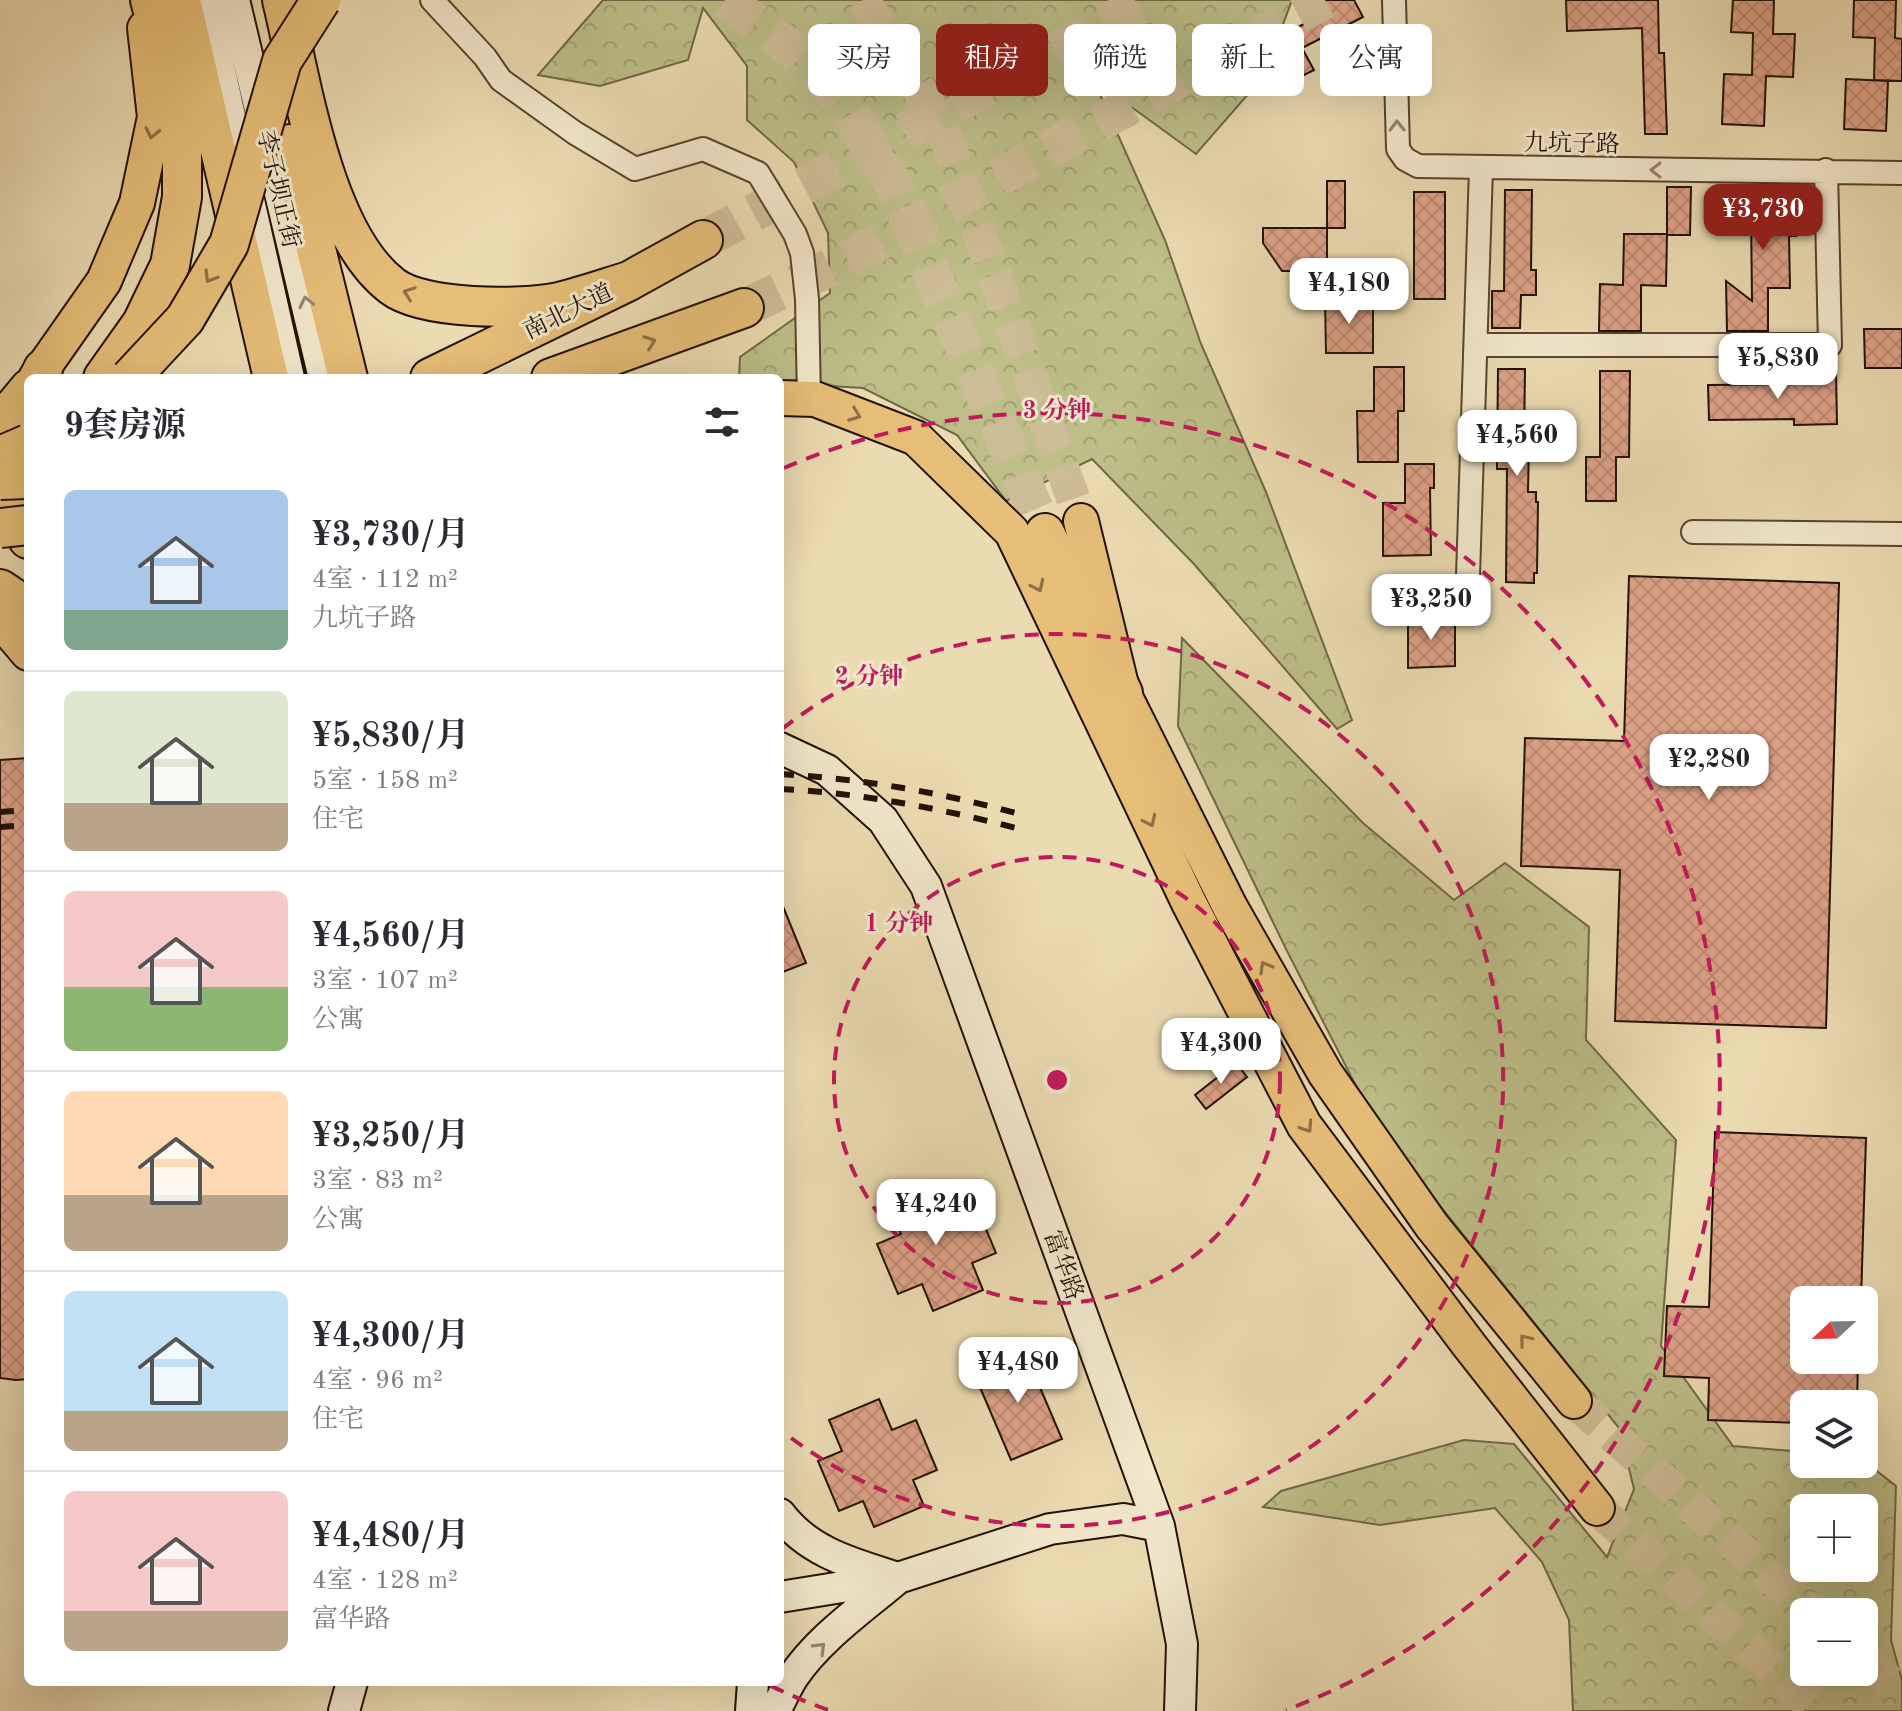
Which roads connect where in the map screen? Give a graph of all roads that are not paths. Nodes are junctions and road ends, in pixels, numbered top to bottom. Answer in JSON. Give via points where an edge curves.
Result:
{"nodes":[{"id":1,"x":142,"y":0,"type":"edge"},
{"id":2,"x":150,"y":0,"type":"edge"},
{"id":3,"x":183,"y":0,"type":"edge"},
{"id":4,"x":204,"y":0,"type":"edge"},
{"id":5,"x":234,"y":0,"type":"edge"},
{"id":6,"x":254,"y":0,"type":"edge"},
{"id":7,"x":282,"y":0,"type":"edge"},
{"id":8,"x":321,"y":0,"type":"edge"},
{"id":9,"x":432,"y":0,"type":"edge"},
{"id":10,"x":1394,"y":0,"type":"edge"},
{"id":11,"x":1481,"y":168,"type":"junction"},
{"id":12,"x":1826,"y":170,"type":"junction"},
{"id":13,"x":1902,"y":173,"type":"edge"},
{"id":14,"x":703,"y":240,"type":"tunnel mouth"},
{"id":15,"x":629,"y":281,"type":"junction"},
{"id":16,"x":744,"y":308,"type":"tunnel mouth"},
{"id":17,"x":1477,"y":345,"type":"junction"},
{"id":18,"x":577,"y":371,"type":"edge"},
{"id":19,"x":39,"y":374,"type":"edge"},
{"id":20,"x":106,"y":374,"type":"edge"},
{"id":21,"x":134,"y":374,"type":"edge"},
{"id":22,"x":270,"y":374,"type":"edge"},
{"id":23,"x":288,"y":374,"type":"edge"},
{"id":24,"x":323,"y":374,"type":"edge"},
{"id":25,"x":347,"y":374,"type":"edge"},
{"id":26,"x":438,"y":374,"type":"edge"},
{"id":27,"x":24,"y":392,"type":"edge"},
{"id":28,"x":795,"y":398,"type":"edge"},
{"id":29,"x":24,"y":416,"type":"edge"},
{"id":30,"x":0,"y":421,"type":"edge"},
{"id":31,"x":24,"y":446,"type":"edge"},
{"id":32,"x":0,"y":456,"type":"edge"},
{"id":33,"x":24,"y":479,"type":"edge"},
{"id":34,"x":0,"y":480,"type":"edge"},
{"id":35,"x":1081,"y":521,"type":"tunnel mouth"},
{"id":36,"x":24,"y":525,"type":"edge"},
{"id":37,"x":24,"y":527,"type":"edge"},
{"id":38,"x":0,"y":528,"type":"edge"},
{"id":39,"x":1693,"y":532,"type":"dead end"},
{"id":40,"x":1045,"y":533,"type":"tunnel mouth"},
{"id":41,"x":1902,"y":534,"type":"edge"},
{"id":42,"x":1468,"y":576,"type":"dead end"},
{"id":43,"x":0,"y":589,"type":"edge"},
{"id":44,"x":24,"y":605,"type":"edge"},
{"id":45,"x":0,"y":620,"type":"edge"},
{"id":46,"x":24,"y":648,"type":"edge"},
{"id":47,"x":1123,"y":693,"type":"junction"},
{"id":48,"x":784,"y":750,"type":"edge"},
{"id":49,"x":1574,"y":1401,"type":"tunnel mouth"},
{"id":50,"x":1597,"y":1508,"type":"tunnel mouth"},
{"id":51,"x":784,"y":1518,"type":"edge"},
{"id":52,"x":1159,"y":1526,"type":"junction"},
{"id":53,"x":898,"y":1578,"type":"junction"},
{"id":54,"x":784,"y":1596,"type":"edge"},
{"id":55,"x":351,"y":1686,"type":"edge"},
{"id":56,"x":753,"y":1686,"type":"edge"},
{"id":57,"x":774,"y":1686,"type":"edge"},
{"id":58,"x":344,"y":1711,"type":"edge"},
{"id":59,"x":751,"y":1711,"type":"edge"},
{"id":60,"x":773,"y":1711,"type":"edge"},
{"id":61,"x":1180,"y":1711,"type":"edge"}],
"edges":[{"from":1,"to":19,"type":"main road","one_way":true,"via":[[155,117],[137,203],[104,281]]},
{"from":2,"to":20,"type":"highway","via":[[182,118],[182,197],[170,265],[142,323]]},
{"from":3,"to":22,"type":"main road","bridge":true},
{"from":4,"to":23,"type":"street","name":"李子坝正街"},
{"from":24,"to":5,"type":"street","name":"李子坝正街","one_way":true},
{"from":6,"to":25,"type":"highway","bridge":true},
{"from":15,"to":7,"type":"highway","one_way":true,"via":[[558,302],[520,306],[437,304],[393,287],[364,256],[324,174]]},
{"from":8,"to":21,"type":"highway","one_way":true,"bridge":true,"via":[[282,61],[229,244],[185,319]]},
{"from":9,"to":28,"type":"street","via":[[501,80],[635,169],[703,149],[758,173],[802,253],[807,299]]},
{"from":11,"to":10,"type":"street","name":"九坑子路","one_way":true,"via":[[1418,166],[1398,149]]},
{"from":12,"to":11,"type":"street","name":"九坑子路","one_way":true},
{"from":11,"to":17,"type":"street"},
{"from":12,"to":13,"type":"street","name":"九坑子路"},
{"from":12,"to":17,"type":"street","via":[[1830,345]]},
{"from":14,"to":15,"type":"highway","name":"南北大道"},
{"from":15,"to":26,"type":"highway","name":"南北大道"},
{"from":18,"to":16,"type":"highway","one_way":true},
{"from":17,"to":42,"type":"street"},
{"from":27,"to":30,"type":"main road"},
{"from":28,"to":50,"type":"main road","one_way":true,"via":[[916,438],[1012,532],[1189,903],[1304,1125]]},
{"from":29,"to":37,"type":"highway","bridge":true,"via":[[14,463],[15,501]]},
{"from":31,"to":32,"type":"highway","bridge":true},
{"from":33,"to":34,"type":"highway","bridge":true},
{"from":35,"to":47,"type":"main road"},
{"from":36,"to":38,"type":"highway","bridge":true},
{"from":39,"to":41,"type":"street"},
{"from":40,"to":47,"type":"highway"},
{"from":43,"to":44,"type":"highway"},
{"from":45,"to":46,"type":"main road"},
{"from":49,"to":47,"type":"main road","one_way":true,"via":[[1432,1226],[1325,1073],[1230,907]]},
{"from":48,"to":52,"type":"street","name":"富华路","via":[[827,770],[883,820],[926,886]]},
{"from":51,"to":53,"type":"street","via":[[816,1547]]},
{"from":52,"to":53,"type":"street","via":[[1123,1519],[1050,1529]]},
{"from":52,"to":61,"type":"street","name":"富华路","via":[[1182,1644]]},
{"from":53,"to":54,"type":"street"},
{"from":60,"to":53,"type":"street","one_way":true,"via":[[812,1656]]},
{"from":55,"to":58,"type":"street"},
{"from":56,"to":59,"type":"street"},
{"from":57,"to":60,"type":"street"}]}
